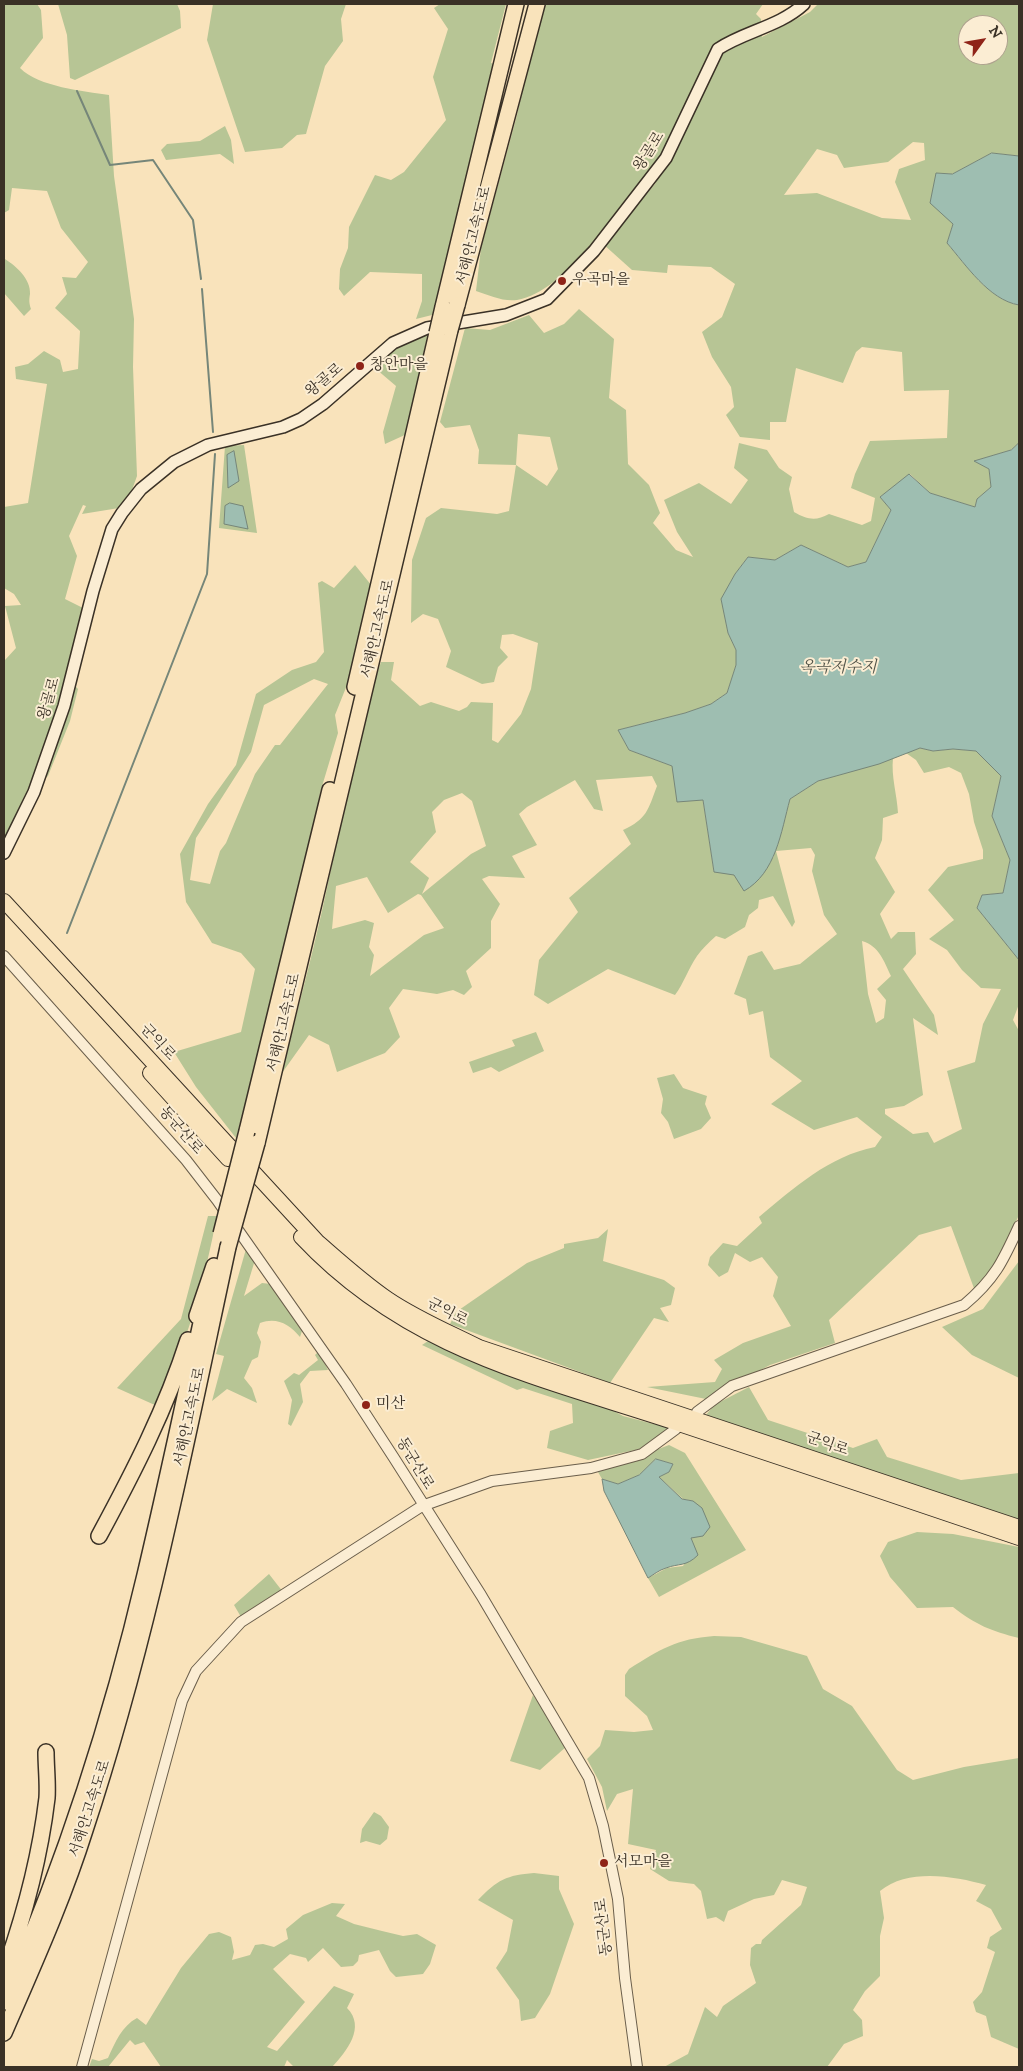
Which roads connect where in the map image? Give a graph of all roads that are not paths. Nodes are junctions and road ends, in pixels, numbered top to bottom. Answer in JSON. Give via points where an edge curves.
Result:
{"nodes":[{"id":1,"x":516,"y":4,"type":"edge"},
{"id":2,"x":537,"y":4,"type":"edge"},
{"id":3,"x":804,"y":4,"type":"edge"},
{"id":4,"x":450,"y":306,"type":"junction"},
{"id":5,"x":443,"y":332,"type":"junction"},
{"id":6,"x":380,"y":603,"type":"junction"},
{"id":7,"x":4,"y":853,"type":"edge"},
{"id":8,"x":4,"y":901,"type":"edge"},
{"id":9,"x":4,"y":914,"type":"edge"},
{"id":10,"x":4,"y":956,"type":"edge"},
{"id":11,"x":1019,"y":1226,"type":"edge"},
{"id":12,"x":224,"y":1240,"type":"junction"},
{"id":13,"x":214,"y":1266,"type":"junction"},
{"id":14,"x":697,"y":1412,"type":"dead end"},
{"id":15,"x":676,"y":1429,"type":"dead end"},
{"id":16,"x":422,"y":1506,"type":"junction"},
{"id":17,"x":1019,"y":1527,"type":"edge"},
{"id":18,"x":99,"y":1536,"type":"dead end"},
{"id":19,"x":1019,"y":1538,"type":"edge"},
{"id":20,"x":46,"y":1752,"type":"dead end"},
{"id":21,"x":4,"y":1973,"type":"edge"},
{"id":22,"x":4,"y":2002,"type":"edge"},
{"id":23,"x":4,"y":2033,"type":"edge"},
{"id":24,"x":82,"y":2067,"type":"edge"},
{"id":25,"x":637,"y":2067,"type":"edge"}],
"edges":[{"from":1,"to":4,"type":"highway","name":"서해안고속도로"},
{"from":2,"to":4,"type":"highway","name":"서해안고속도로"},
{"from":3,"to":7,"type":"main road","name":"왕골로","via":[[780,21],[733,39],[718,50],[666,158],[594,251],[547,299],[506,315],[427,328],[393,343],[301,419],[283,427],[208,445],[174,462],[141,488],[112,529],[64,706],[34,792]]},
{"from":4,"to":5,"type":"highway","name":"서해안고속도로","bridge":true},
{"from":5,"to":6,"type":"highway","name":"서해안고속도로","via":[[381,572]]},
{"from":5,"to":6,"type":"highway","name":"서해안고속도로","via":[[389,588]]},
{"from":6,"to":12,"type":"highway","name":"서해안고속도로","bridge":true,"via":[[252,1137]]},
{"from":8,"to":17,"type":"highway","name":"군익로","via":[[317,1241],[389,1300],[480,1347]]},
{"from":9,"to":19,"type":"highway","name":"군익로","via":[[320,1258],[347,1281],[416,1328],[510,1370]]},
{"from":10,"to":16,"type":"street","name":"동군산로","via":[[186,1160],[346,1384]]},
{"from":11,"to":14,"type":"street","via":[[1002,1264],[986,1287],[964,1305],[732,1386]]},
{"from":12,"to":13,"type":"highway","name":"서해안고속도로"},
{"from":12,"to":23,"type":"highway","name":"서해안고속도로","via":[[156,1579],[123,1706],[85,1831],[42,1947]]},
{"from":13,"to":18,"type":"highway","via":[[176,1378],[133,1472]]},
{"from":13,"to":22,"type":"highway","name":"서해안고속도로","via":[[145,1576],[111,1704],[72,1827]]},
{"from":15,"to":16,"type":"street","via":[[642,1454],[591,1468],[492,1481]]},
{"from":16,"to":24,"type":"street","via":[[241,1622],[196,1671],[182,1701]]},
{"from":16,"to":25,"type":"street","name":"동군산로","via":[[481,1596],[589,1778],[603,1826],[618,1900]]},
{"from":20,"to":21,"type":"highway","via":[[47,1796],[37,1851],[18,1934]]}]}
